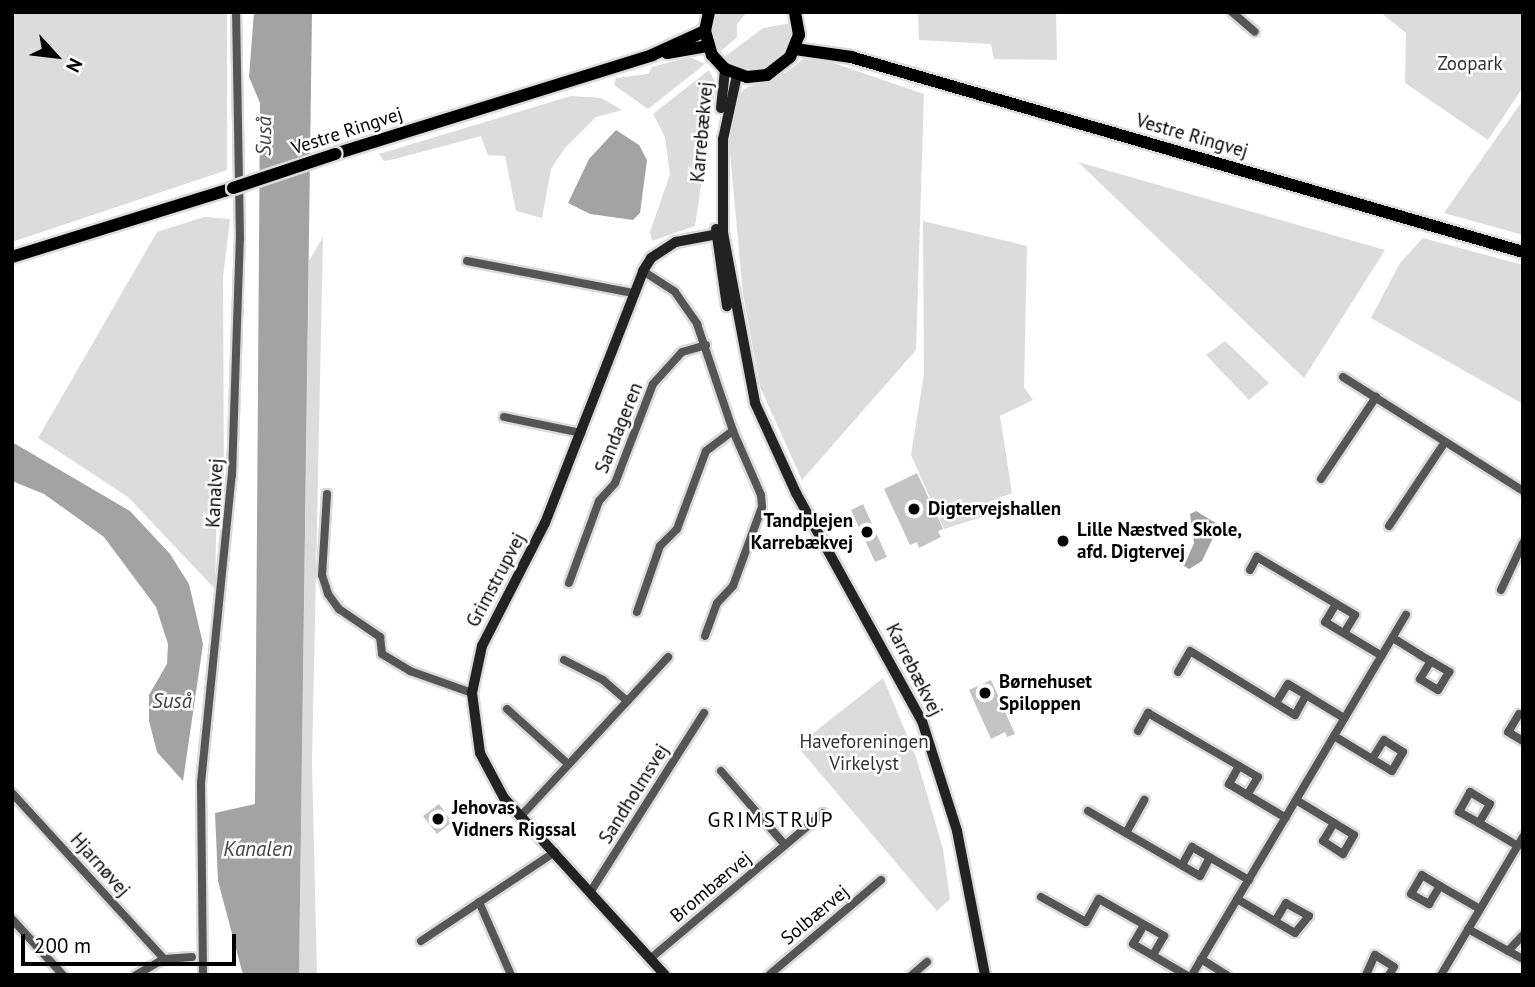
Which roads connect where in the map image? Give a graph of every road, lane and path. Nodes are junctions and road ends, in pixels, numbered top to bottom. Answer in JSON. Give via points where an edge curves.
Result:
{"nodes":[{"id":1,"x":236,"y":12,"type":"edge"},
{"id":2,"x":709,"y":12,"type":"edge"},
{"id":3,"x":795,"y":12,"type":"edge"},
{"id":4,"x":1232,"y":12,"type":"edge"},
{"id":5,"x":705,"y":31,"type":"junction"},
{"id":6,"x":1255,"y":32,"type":"dead end"},
{"id":7,"x":799,"y":34,"type":"junction"},
{"id":8,"x":708,"y":46,"type":"junction"},
{"id":9,"x":795,"y":49,"type":"junction"},
{"id":10,"x":652,"y":55,"type":"junction"},
{"id":11,"x":851,"y":57,"type":"junction"},
{"id":12,"x":731,"y":72,"type":"junction"},
{"id":13,"x":719,"y":233,"type":"junction"},
{"id":14,"x":1523,"y":251,"type":"edge"},
{"id":15,"x":12,"y":257,"type":"edge"},
{"id":16,"x":467,"y":261,"type":"dead end"},
{"id":17,"x":643,"y":271,"type":"junction"},
{"id":18,"x":633,"y":293,"type":"junction"},
{"id":19,"x":706,"y":345,"type":"junction"},
{"id":20,"x":1343,"y":377,"type":"dead end"},
{"id":21,"x":1376,"y":397,"type":"junction"},
{"id":22,"x":755,"y":403,"type":"junction"},
{"id":23,"x":504,"y":417,"type":"dead end"},
{"id":24,"x":733,"y":431,"type":"junction"},
{"id":25,"x":581,"y":433,"type":"junction"},
{"id":26,"x":1446,"y":442,"type":"junction"},
{"id":27,"x":1321,"y":479,"type":"dead end"},
{"id":28,"x":1523,"y":491,"type":"edge"},
{"id":29,"x":327,"y":494,"type":"dead end"},
{"id":30,"x":1389,"y":526,"type":"dead end"},
{"id":31,"x":1523,"y":543,"type":"edge"},
{"id":32,"x":1250,"y":570,"type":"dead end"},
{"id":33,"x":569,"y":583,"type":"dead end"},
{"id":34,"x":1501,"y":590,"type":"dead end"},
{"id":35,"x":1336,"y":604,"type":"junction"},
{"id":36,"x":637,"y":612,"type":"dead end"},
{"id":37,"x":1406,"y":615,"type":"dead end"},
{"id":38,"x":1345,"y":633,"type":"junction"},
{"id":39,"x":705,"y":636,"type":"dead end"},
{"id":40,"x":1392,"y":638,"type":"junction"},
{"id":41,"x":1382,"y":656,"type":"junction"},
{"id":42,"x":668,"y":657,"type":"dead end"},
{"id":43,"x":564,"y":660,"type":"dead end"},
{"id":44,"x":1431,"y":661,"type":"dead end"},
{"id":45,"x":1178,"y":672,"type":"dead end"},
{"id":46,"x":472,"y":693,"type":"junction"},
{"id":47,"x":1306,"y":695,"type":"junction"},
{"id":48,"x":627,"y":701,"type":"junction"},
{"id":49,"x":1276,"y":703,"type":"junction"},
{"id":50,"x":507,"y":709,"type":"dead end"},
{"id":51,"x":704,"y":713,"type":"dead end"},
{"id":52,"x":1523,"y":716,"type":"edge"},
{"id":53,"x":1345,"y":718,"type":"junction"},
{"id":54,"x":1138,"y":732,"type":"dead end"},
{"id":55,"x":1334,"y":736,"type":"junction"},
{"id":56,"x":1523,"y":741,"type":"edge"},
{"id":57,"x":1372,"y":759,"type":"dead end"},
{"id":58,"x":568,"y":764,"type":"junction"},
{"id":59,"x":1239,"y":766,"type":"junction"},
{"id":60,"x":721,"y":771,"type":"dead end"},
{"id":61,"x":12,"y":793,"type":"edge"},
{"id":62,"x":1247,"y":795,"type":"junction"},
{"id":63,"x":1144,"y":800,"type":"dead end"},
{"id":64,"x":1296,"y":800,"type":"junction"},
{"id":65,"x":1088,"y":811,"type":"dead end"},
{"id":66,"x":823,"y":813,"type":"dead end"},
{"id":67,"x":520,"y":817,"type":"junction"},
{"id":68,"x":1286,"y":818,"type":"junction"},
{"id":69,"x":1334,"y":823,"type":"dead end"},
{"id":70,"x":1479,"y":823,"type":"dead end"},
{"id":71,"x":1126,"y":833,"type":"junction"},
{"id":72,"x":1523,"y":837,"type":"edge"},
{"id":73,"x":785,"y":845,"type":"junction"},
{"id":74,"x":1518,"y":846,"type":"junction"},
{"id":75,"x":555,"y":852,"type":"junction"},
{"id":76,"x":1210,"y":857,"type":"junction"},
{"id":77,"x":1182,"y":865,"type":"junction"},
{"id":78,"x":881,"y":880,"type":"dead end"},
{"id":79,"x":1249,"y":880,"type":"junction"},
{"id":80,"x":1440,"y":886,"type":"dead end"},
{"id":81,"x":591,"y":891,"type":"junction"},
{"id":82,"x":1041,"y":897,"type":"dead end"},
{"id":83,"x":1237,"y":899,"type":"junction"},
{"id":84,"x":479,"y":902,"type":"junction"},
{"id":85,"x":1480,"y":909,"type":"junction"},
{"id":86,"x":12,"y":919,"type":"edge"},
{"id":87,"x":1275,"y":921,"type":"dead end"},
{"id":88,"x":1144,"y":925,"type":"junction"},
{"id":89,"x":1468,"y":929,"type":"junction"},
{"id":90,"x":1523,"y":935,"type":"edge"},
{"id":91,"x":421,"y":941,"type":"dead end"},
{"id":92,"x":1507,"y":951,"type":"junction"},
{"id":93,"x":1153,"y":955,"type":"junction"},
{"id":94,"x":192,"y":957,"type":"dead end"},
{"id":95,"x":164,"y":958,"type":"junction"},
{"id":96,"x":651,"y":958,"type":"junction"},
{"id":97,"x":1523,"y":959,"type":"edge"},
{"id":98,"x":1201,"y":960,"type":"junction"},
{"id":99,"x":927,"y":962,"type":"dead end"},
{"id":100,"x":63,"y":975,"type":"edge"},
{"id":101,"x":136,"y":975,"type":"edge"},
{"id":102,"x":202,"y":975,"type":"edge"},
{"id":103,"x":511,"y":975,"type":"edge"},
{"id":104,"x":665,"y":975,"type":"edge"},
{"id":105,"x":769,"y":975,"type":"edge"},
{"id":106,"x":912,"y":975,"type":"edge"},
{"id":107,"x":985,"y":975,"type":"edge"},
{"id":108,"x":1186,"y":975,"type":"edge"},
{"id":109,"x":1192,"y":975,"type":"edge"},
{"id":110,"x":1227,"y":975,"type":"edge"},
{"id":111,"x":1366,"y":975,"type":"edge"},
{"id":112,"x":1389,"y":975,"type":"edge"},
{"id":113,"x":1441,"y":975,"type":"edge"}],
"edges":[{"from":1,"to":102,"type":"street","name":"Kanalvej","via":[[240,239],[232,475],[201,783]]},
{"from":2,"to":5,"type":"main road"},
{"from":3,"to":7,"type":"main road"},
{"from":4,"to":6,"type":"street"},
{"from":5,"to":8,"type":"main road"},
{"from":5,"to":10,"type":"main road","name":"Vestre Ringvej"},
{"from":7,"to":9,"type":"main road"},
{"from":7,"to":11,"type":"main road","name":"Vestre Ringvej"},
{"from":8,"to":10,"type":"main road","name":"Vestre Ringvej"},
{"from":8,"to":12,"type":"main road"},
{"from":9,"to":11,"type":"main road","name":"Vestre Ringvej"},
{"from":9,"to":12,"type":"main road","via":[[767,75]]},
{"from":10,"to":15,"type":"main road","name":"Vestre Ringvej","bridge":true},
{"from":11,"to":14,"type":"main road","name":"Vestre Ringvej"},
{"from":12,"to":13,"type":"street","name":"Karrebækvej"},
{"from":13,"to":17,"type":"street","name":"Grimstrupvej","via":[[662,249]]},
{"from":13,"to":22,"type":"street","name":"Karrebækvej"},
{"from":13,"to":22,"type":"street","name":"Karrebækvej","via":[[736,347]]},
{"from":16,"to":18,"type":"street"},
{"from":17,"to":18,"type":"street","name":"Grimstrupvej"},
{"from":17,"to":19,"type":"street","via":[[682,300]]},
{"from":18,"to":25,"type":"street","name":"Grimstrupvej"},
{"from":19,"to":24,"type":"street"},
{"from":19,"to":33,"type":"street","name":"Sandageren","via":[[682,352],[653,384],[615,483],[599,501]]},
{"from":20,"to":21,"type":"street"},
{"from":21,"to":26,"type":"street"},
{"from":21,"to":27,"type":"street"},
{"from":22,"to":107,"type":"street","name":"Karrebækvej","via":[[796,493],[922,722],[957,831]]},
{"from":23,"to":25,"type":"street"},
{"from":24,"to":36,"type":"street","via":[[706,451],[677,529],[660,546]]},
{"from":24,"to":39,"type":"street","via":[[762,507],[733,586],[717,603]]},
{"from":25,"to":46,"type":"street","name":"Grimstrupvej","via":[[545,523],[482,646]]},
{"from":26,"to":28,"type":"street"},
{"from":26,"to":30,"type":"street"},
{"from":29,"to":46,"type":"street","via":[[322,575],[328,594],[339,609],[380,637],[382,654],[410,671]]},
{"from":31,"to":34,"type":"street"},
{"from":32,"to":35,"type":"street","via":[[1258,557]]},
{"from":35,"to":38,"type":"street","via":[[1355,615]]},
{"from":35,"to":38,"type":"street","via":[[1325,622]]},
{"from":37,"to":40,"type":"street"},
{"from":38,"to":41,"type":"street"},
{"from":40,"to":41,"type":"street"},
{"from":40,"to":44,"type":"street"},
{"from":41,"to":53,"type":"street"},
{"from":42,"to":48,"type":"street"},
{"from":43,"to":48,"type":"street","via":[[603,680]]},
{"from":45,"to":49,"type":"street","via":[[1190,651]]},
{"from":46,"to":67,"type":"street","name":"Grimstrupvej","via":[[480,753]]},
{"from":47,"to":49,"type":"street","via":[[1288,684]]},
{"from":47,"to":49,"type":"street","via":[[1295,715]]},
{"from":47,"to":53,"type":"street"},
{"from":48,"to":58,"type":"street"},
{"from":50,"to":58,"type":"street"},
{"from":51,"to":81,"type":"street","name":"Sandholmsvej"},
{"from":52,"to":56,"type":"street","via":[[1519,714],[1508,732]]},
{"from":53,"to":55,"type":"street"},
{"from":54,"to":59,"type":"street","via":[[1149,713]]},
{"from":55,"to":57,"type":"street"},
{"from":55,"to":64,"type":"street"},
{"from":58,"to":67,"type":"street"},
{"from":59,"to":62,"type":"street","via":[[1228,784]]},
{"from":59,"to":62,"type":"street","via":[[1258,777]]},
{"from":60,"to":73,"type":"street"},
{"from":61,"to":95,"type":"street","name":"Hjarnøvej"},
{"from":62,"to":68,"type":"street"},
{"from":63,"to":71,"type":"street"},
{"from":64,"to":68,"type":"street"},
{"from":64,"to":69,"type":"street"},
{"from":65,"to":71,"type":"street"},
{"from":66,"to":73,"type":"street","name":"Brombærvej"},
{"from":67,"to":75,"type":"street","name":"Grimstrupvej"},
{"from":68,"to":79,"type":"street"},
{"from":70,"to":74,"type":"street"},
{"from":71,"to":77,"type":"street"},
{"from":72,"to":74,"type":"street"},
{"from":73,"to":96,"type":"street","name":"Brombærvej"},
{"from":74,"to":85,"type":"street"},
{"from":75,"to":81,"type":"street","name":"Grimstrupvej"},
{"from":75,"to":84,"type":"street"},
{"from":76,"to":77,"type":"street","via":[[1192,847]]},
{"from":76,"to":77,"type":"street","via":[[1200,876]]},
{"from":76,"to":79,"type":"street"},
{"from":78,"to":105,"type":"street","name":"Solbærvej"},
{"from":79,"to":83,"type":"street"},
{"from":80,"to":85,"type":"street"},
{"from":81,"to":96,"type":"street","name":"Grimstrupvej"},
{"from":82,"to":88,"type":"street","via":[[1086,922],[1099,899]]},
{"from":83,"to":87,"type":"street"},
{"from":83,"to":98,"type":"street"},
{"from":84,"to":91,"type":"street"},
{"from":84,"to":103,"type":"street"},
{"from":85,"to":89,"type":"street"},
{"from":86,"to":100,"type":"street"},
{"from":88,"to":93,"type":"street","via":[[1133,944]]},
{"from":88,"to":93,"type":"street","via":[[1164,936]]},
{"from":89,"to":92,"type":"street"},
{"from":89,"to":113,"type":"street"},
{"from":90,"to":92,"type":"street"},
{"from":92,"to":97,"type":"street"},
{"from":93,"to":108,"type":"street"},
{"from":94,"to":95,"type":"street"},
{"from":95,"to":101,"type":"street"},
{"from":96,"to":104,"type":"street","name":"Grimstrupvej"},
{"from":98,"to":109,"type":"street"},
{"from":98,"to":110,"type":"street"},
{"from":99,"to":106,"type":"street"},
{"from":111,"to":112,"type":"street","via":[[1375,955],[1394,967]]}]}
